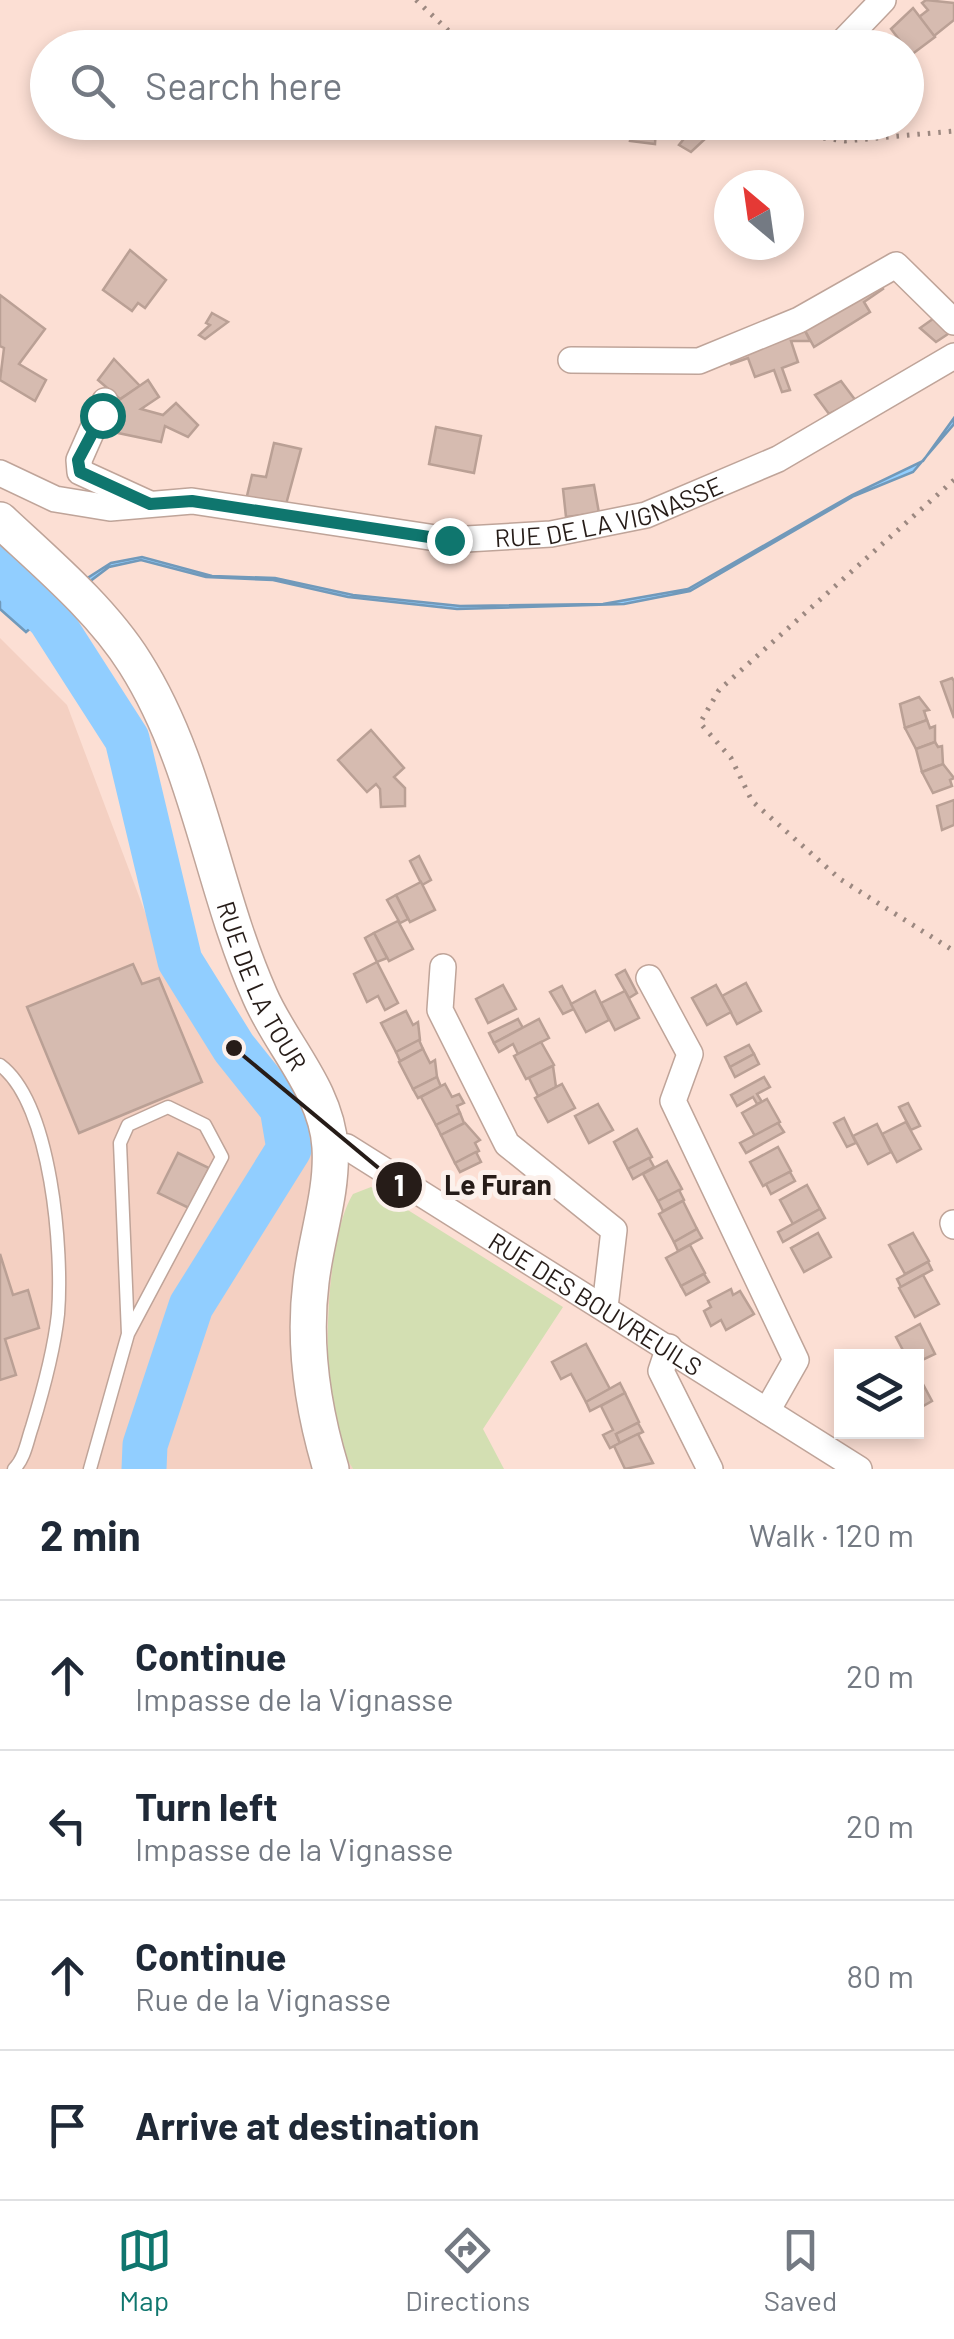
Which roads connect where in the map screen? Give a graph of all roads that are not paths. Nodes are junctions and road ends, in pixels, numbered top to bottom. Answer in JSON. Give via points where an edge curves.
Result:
{"nodes":[{"id":1,"x":883,"y":0,"type":"edge"},
{"id":2,"x":854,"y":30,"type":"edge"},
{"id":3,"x":954,"y":322,"type":"edge"},
{"id":4,"x":954,"y":356,"type":"edge"},
{"id":5,"x":571,"y":360,"type":"dead end"},
{"id":6,"x":105,"y":401,"type":"dead end"},
{"id":7,"x":0,"y":473,"type":"edge"},
{"id":8,"x":150,"y":504,"type":"junction"},
{"id":9,"x":0,"y":520,"type":"edge"},
{"id":10,"x":444,"y":967,"type":"dead end"},
{"id":11,"x":649,"y":978,"type":"dead end"},
{"id":12,"x":0,"y":1065,"type":"edge"},
{"id":13,"x":330,"y":1145,"type":"junction"},
{"id":14,"x":605,"y":1308,"type":"junction"},
{"id":15,"x":128,"y":1334,"type":"junction"},
{"id":16,"x":669,"y":1347,"type":"junction"},
{"id":17,"x":768,"y":1410,"type":"junction"},
{"id":18,"x":14,"y":1469,"type":"edge"},
{"id":19,"x":90,"y":1469,"type":"edge"},
{"id":20,"x":331,"y":1469,"type":"edge"},
{"id":21,"x":710,"y":1469,"type":"edge"},
{"id":22,"x":859,"y":1469,"type":"edge"}],
"edges":[{"from":1,"to":2,"type":"street"},
{"from":3,"to":5,"type":"street","via":[[896,265],[799,320],[699,361]]},
{"from":4,"to":8,"type":"street","name":"RUE DE LA VIGNASSE","via":[[778,459],[646,515],[551,534],[449,540],[192,501]]},
{"from":6,"to":8,"type":"street","via":[[78,460],[80,472]]},
{"from":7,"to":8,"type":"street","name":"RUE DE LA VIGNASSE","via":[[54,500],[110,508]]},
{"from":9,"to":13,"type":"street","name":"RUE DE LA TOUR","via":[[133,660],[173,735],[242,956],[312,1088]]},
{"from":10,"to":14,"type":"street","via":[[440,1010],[507,1144],[614,1230]]},
{"from":11,"to":17,"type":"street","via":[[690,1054],[673,1101],[796,1360]]},
{"from":12,"to":18,"type":"lane","via":[[39,1128],[52,1178],[58,1313],[40,1400]]},
{"from":13,"to":14,"type":"street","name":"RUE DES BOUVREUILS","via":[[347,1147]]},
{"from":13,"to":20,"type":"street","name":"RUE DE LA TOUR","via":[[310,1286],[309,1354]]},
{"from":14,"to":16,"type":"street","name":"RUE DES BOUVREUILS"},
{"from":15,"to":15,"type":"lane","via":[[120,1144],[128,1125],[168,1107],[205,1125],[222,1158]]},
{"from":15,"to":19,"type":"lane"},
{"from":16,"to":17,"type":"street","name":"RUE DES BOUVREUILS"},
{"from":16,"to":21,"type":"street","via":[[661,1371]]},
{"from":17,"to":22,"type":"street","name":"RUE DES BOUVREUILS"}]}
